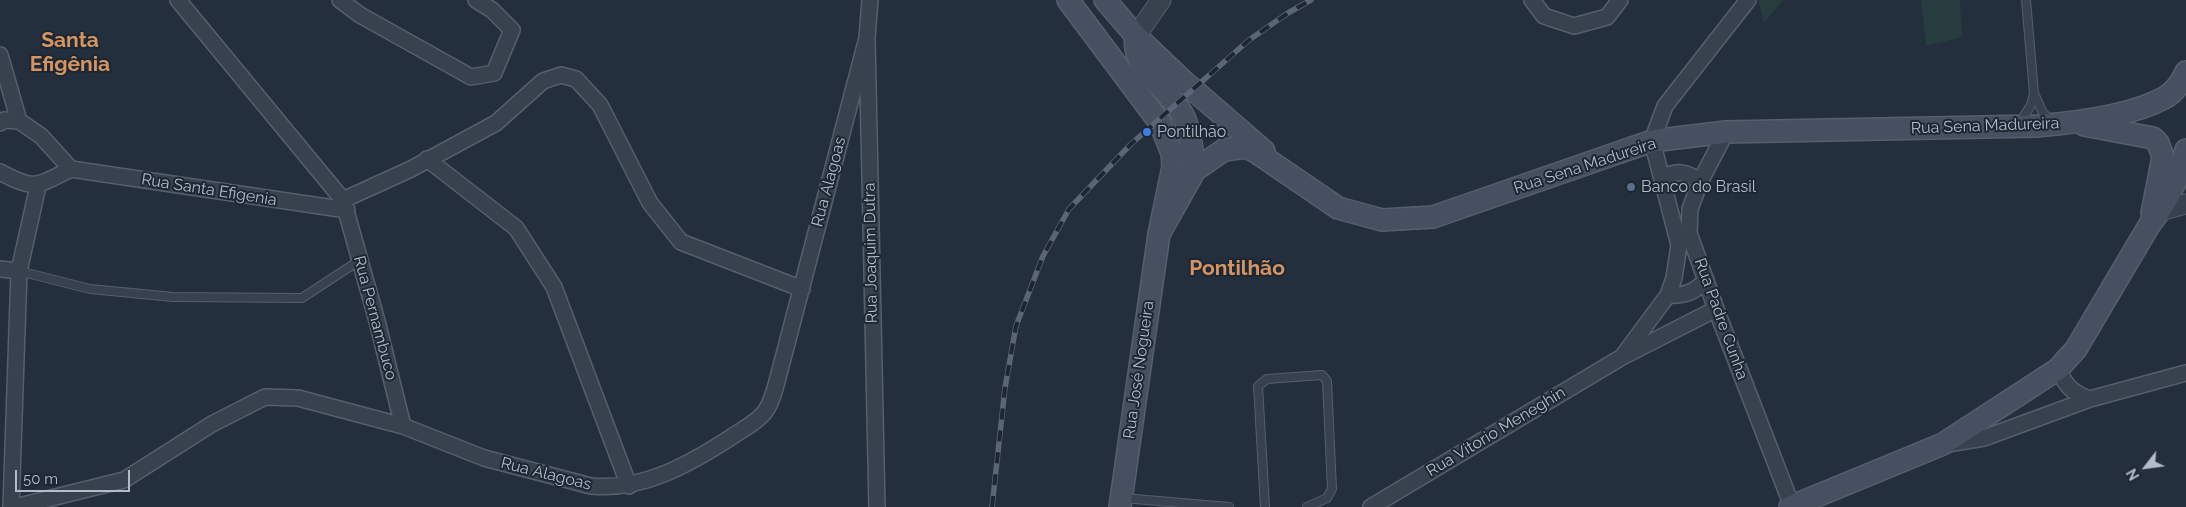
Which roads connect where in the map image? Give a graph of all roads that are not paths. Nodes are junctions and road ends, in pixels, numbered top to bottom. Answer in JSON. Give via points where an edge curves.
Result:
{"nodes":[{"id":1,"x":178,"y":0,"type":"edge"},
{"id":2,"x":340,"y":0,"type":"edge"},
{"id":3,"x":476,"y":0,"type":"edge"},
{"id":4,"x":870,"y":0,"type":"edge"},
{"id":5,"x":1068,"y":0,"type":"edge"},
{"id":6,"x":1104,"y":0,"type":"edge"},
{"id":7,"x":1161,"y":0,"type":"edge"},
{"id":8,"x":1532,"y":0,"type":"edge"},
{"id":9,"x":1620,"y":0,"type":"edge"},
{"id":10,"x":1748,"y":0,"type":"edge"},
{"id":11,"x":2026,"y":0,"type":"edge"},
{"id":12,"x":1136,"y":36,"type":"junction"},
{"id":13,"x":867,"y":38,"type":"junction"},
{"id":14,"x":0,"y":55,"type":"edge"},
{"id":15,"x":2186,"y":72,"type":"edge"},
{"id":16,"x":2034,"y":93,"type":"junction"},
{"id":17,"x":18,"y":121,"type":"junction"},
{"id":18,"x":0,"y":123,"type":"edge"},
{"id":19,"x":2076,"y":123,"type":"junction"},
{"id":20,"x":2054,"y":125,"type":"junction"},
{"id":21,"x":2017,"y":127,"type":"junction"},
{"id":22,"x":1726,"y":132,"type":"junction"},
{"id":23,"x":1652,"y":141,"type":"junction"},
{"id":24,"x":2162,"y":150,"type":"junction"},
{"id":25,"x":2185,"y":156,"type":"edge"},
{"id":26,"x":427,"y":159,"type":"junction"},
{"id":27,"x":71,"y":169,"type":"junction"},
{"id":28,"x":1195,"y":170,"type":"junction"},
{"id":29,"x":0,"y":172,"type":"edge"},
{"id":30,"x":1290,"y":175,"type":"junction"},
{"id":31,"x":1662,"y":178,"type":"junction"},
{"id":32,"x":1700,"y":182,"type":"junction"},
{"id":33,"x":38,"y":186,"type":"junction"},
{"id":34,"x":2186,"y":204,"type":"edge"},
{"id":35,"x":345,"y":205,"type":"junction"},
{"id":36,"x":2155,"y":217,"type":"junction"},
{"id":37,"x":1159,"y":234,"type":"junction"},
{"id":38,"x":360,"y":260,"type":"junction"},
{"id":39,"x":0,"y":269,"type":"edge"},
{"id":40,"x":20,"y":271,"type":"junction"},
{"id":41,"x":1706,"y":280,"type":"junction"},
{"id":42,"x":802,"y":289,"type":"junction"},
{"id":43,"x":1668,"y":294,"type":"junction"},
{"id":44,"x":1716,"y":309,"type":"junction"},
{"id":45,"x":1622,"y":357,"type":"junction"},
{"id":46,"x":2058,"y":369,"type":"junction"},
{"id":47,"x":2186,"y":373,"type":"edge"},
{"id":48,"x":2090,"y":399,"type":"junction"},
{"id":49,"x":403,"y":426,"type":"junction"},
{"id":50,"x":1943,"y":444,"type":"junction"},
{"id":51,"x":629,"y":486,"type":"junction"},
{"id":52,"x":1120,"y":503,"type":"edge"},
{"id":53,"x":11,"y":507,"type":"edge"},
{"id":54,"x":16,"y":507,"type":"edge"},
{"id":55,"x":877,"y":507,"type":"edge"},
{"id":56,"x":1229,"y":507,"type":"edge"},
{"id":57,"x":1265,"y":507,"type":"edge"},
{"id":58,"x":1307,"y":507,"type":"edge"},
{"id":59,"x":1371,"y":507,"type":"edge"},
{"id":60,"x":1792,"y":507,"type":"edge"}],
"edges":[{"from":1,"to":35,"type":"street"},
{"from":2,"to":3,"type":"street","via":[[360,15],[471,77],[494,73],[512,30],[492,10]]},
{"from":4,"to":13,"type":"street","name":"Rua Joaquim Dutra"},
{"from":5,"to":37,"type":"main road","name":"Rua José Nogueira","via":[[1146,103],[1168,141],[1172,167]]},
{"from":6,"to":12,"type":"main road"},
{"from":7,"to":12,"type":"street"},
{"from":8,"to":9,"type":"street","via":[[1544,16],[1574,26],[1607,17]]},
{"from":10,"to":23,"type":"street","via":[[1665,106]]},
{"from":11,"to":16,"type":"lane"},
{"from":12,"to":28,"type":"main road","via":[[1134,47],[1138,58],[1184,118]]},
{"from":12,"to":30,"type":"main road"},
{"from":13,"to":42,"type":"street","name":"Rua Alagoas"},
{"from":13,"to":55,"type":"street","name":"Rua Joaquim Dutra"},
{"from":14,"to":17,"type":"street"},
{"from":15,"to":19,"type":"main road","via":[[2181,83],[2164,98]]},
{"from":16,"to":20,"type":"lane","via":[[2042,111]]},
{"from":16,"to":21,"type":"lane"},
{"from":17,"to":18,"type":"street","via":[[4,120]]},
{"from":17,"to":27,"type":"street","via":[[41,136]]},
{"from":19,"to":20,"type":"main road","name":"Rua Sena Madureira"},
{"from":19,"to":24,"type":"main road","via":[[2152,138]]},
{"from":20,"to":21,"type":"main road","name":"Rua Sena Madureira"},
{"from":21,"to":22,"type":"main road","name":"Rua Sena Madureira"},
{"from":22,"to":23,"type":"main road","name":"Rua Sena Madureira"},
{"from":22,"to":32,"type":"street","name":"Rua Padre Cunha"},
{"from":23,"to":30,"type":"main road","name":"Rua Sena Madureira","via":[[1434,217],[1410,220],[1382,220],[1338,208]]},
{"from":23,"to":31,"type":"street"},
{"from":24,"to":25,"type":"lane","via":[[2174,158]]},
{"from":24,"to":36,"type":"main road"},
{"from":25,"to":36,"type":"main road","via":[[2173,187]]},
{"from":26,"to":35,"type":"street"},
{"from":26,"to":42,"type":"street","via":[[496,122],[543,81],[561,75],[576,79],[600,105],[650,203],[682,242]]},
{"from":26,"to":51,"type":"street","via":[[516,228],[554,287]]},
{"from":27,"to":33,"type":"street"},
{"from":27,"to":35,"type":"street","name":"Rua Santa Efigenia"},
{"from":28,"to":30,"type":"main road","via":[[1224,150],[1246,147]]},
{"from":28,"to":37,"type":"main road"},
{"from":29,"to":33,"type":"street","via":[[19,182]]},
{"from":31,"to":32,"type":"street","via":[[1682,172]]},
{"from":31,"to":43,"type":"street","name":"Rua Vitorio Meneghin","via":[[1679,245]]},
{"from":32,"to":41,"type":"street","name":"Rua Padre Cunha","via":[[1690,209],[1689,233]]},
{"from":33,"to":40,"type":"street"},
{"from":34,"to":36,"type":"street"},
{"from":35,"to":38,"type":"street","name":"Rua Pernambuco"},
{"from":36,"to":46,"type":"main road","via":[[2076,349]]},
{"from":37,"to":52,"type":"main road","name":"Rua José Nogueira"},
{"from":38,"to":40,"type":"lane","via":[[302,298],[174,297],[90,289]]},
{"from":38,"to":49,"type":"street","name":"Rua Pernambuco"},
{"from":39,"to":40,"type":"street"},
{"from":40,"to":53,"type":"street"},
{"from":41,"to":43,"type":"street","via":[[1690,294]]},
{"from":41,"to":44,"type":"street","name":"Rua Padre Cunha"},
{"from":42,"to":51,"type":"street","name":"Rua Alagoas","via":[[780,370],[763,414],[696,460]]},
{"from":43,"to":45,"type":"street","name":"Rua Vitorio Meneghin"},
{"from":44,"to":45,"type":"street","name":"Rua Vitorio Meneghin"},
{"from":44,"to":60,"type":"street","name":"Rua Padre Cunha"},
{"from":45,"to":59,"type":"street","name":"Rua Vitorio Meneghin"},
{"from":46,"to":48,"type":"street","via":[[2070,390]]},
{"from":46,"to":50,"type":"main road"},
{"from":47,"to":48,"type":"street"},
{"from":48,"to":50,"type":"street","via":[[1984,438]]},
{"from":49,"to":51,"type":"street","name":"Rua Alagoas","via":[[484,458],[591,486]]},
{"from":49,"to":54,"type":"street","name":"Rua Alagoas","via":[[298,398],[265,397],[212,424],[124,480]]},
{"from":50,"to":60,"type":"main road"},
{"from":52,"to":56,"type":"lane"},
{"from":57,"to":58,"type":"lane","via":[[1258,386],[1267,379],[1322,375],[1327,381],[1332,489],[1327,498]]}]}
